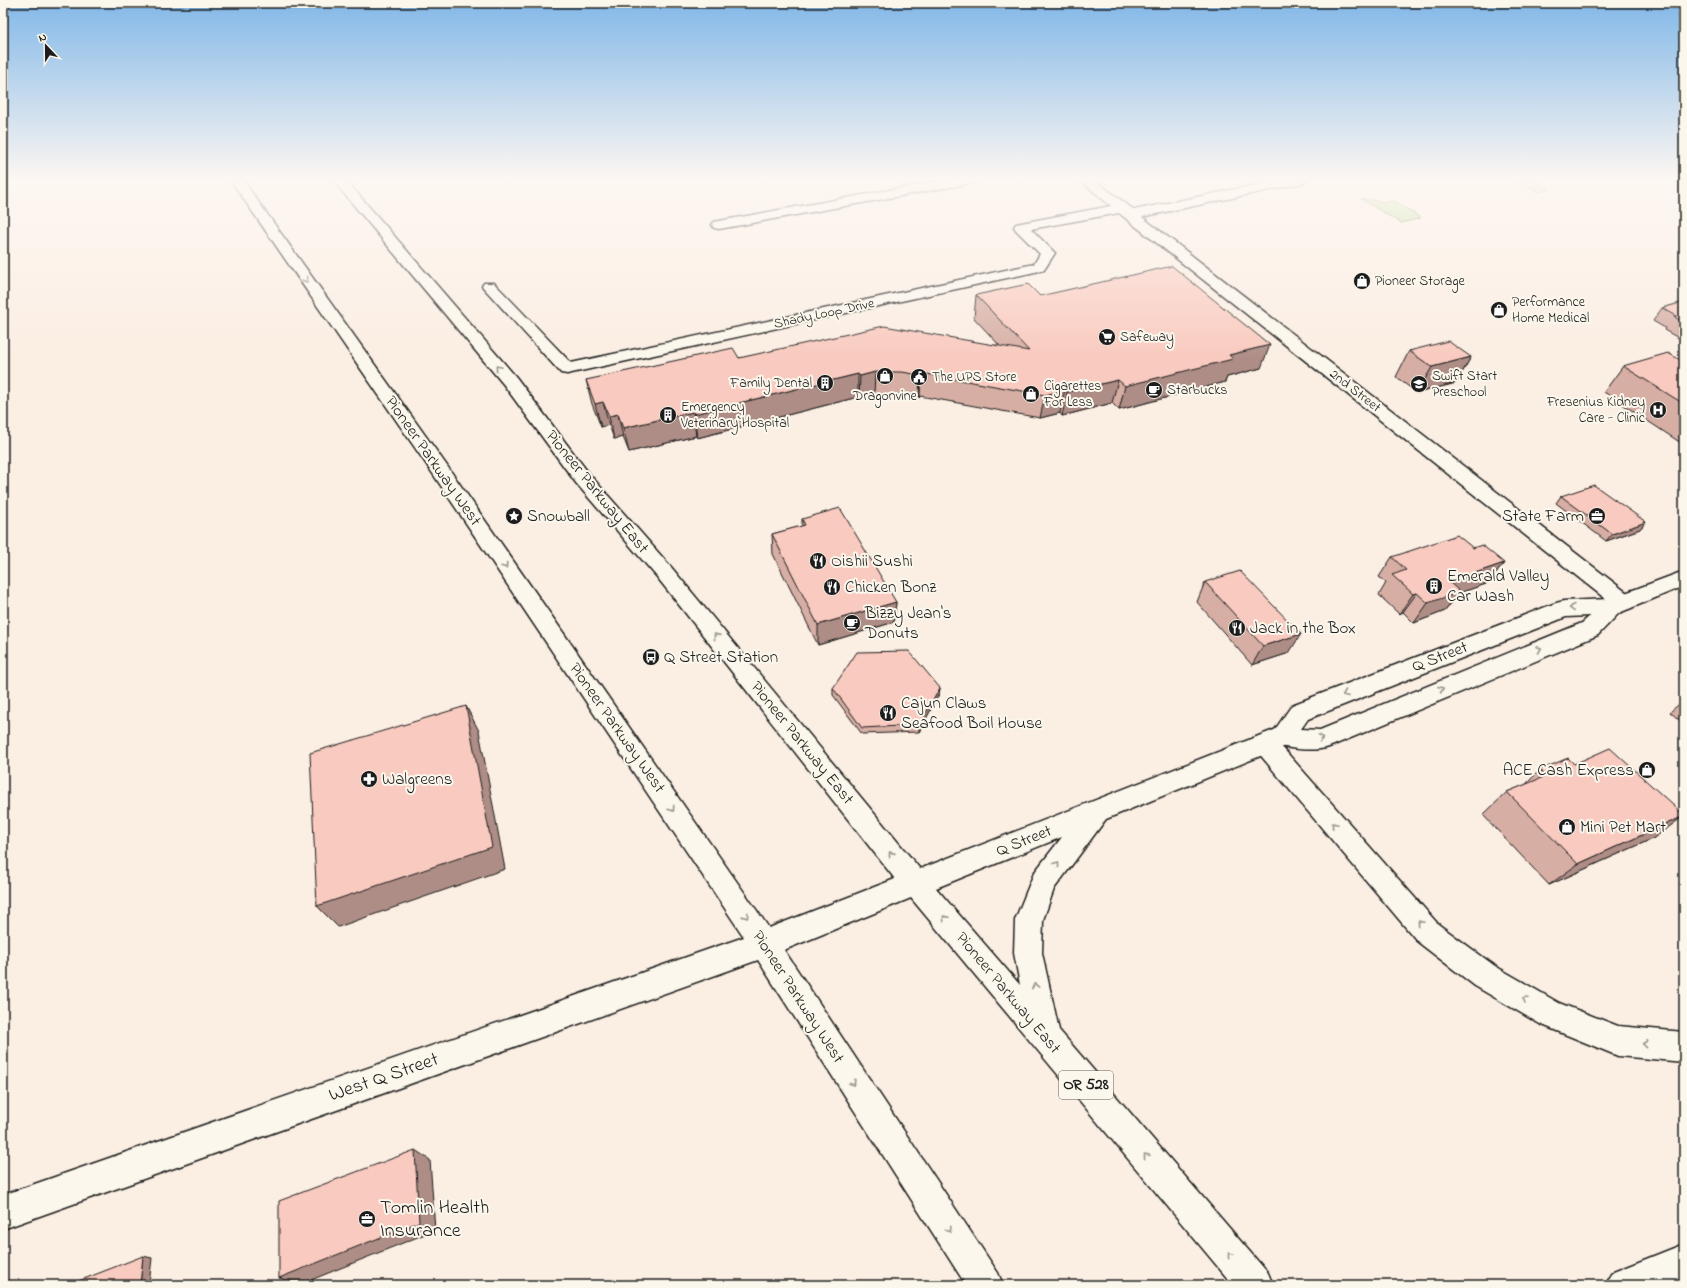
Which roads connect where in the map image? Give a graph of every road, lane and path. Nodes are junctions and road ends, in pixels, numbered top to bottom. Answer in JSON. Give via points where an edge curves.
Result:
{"nodes":[{"id":1,"x":278,"y":239,"type":"edge"},
{"id":2,"x":389,"y":239,"type":"edge"},
{"id":3,"x":1034,"y":239,"type":"edge"},
{"id":4,"x":1161,"y":239,"type":"edge"},
{"id":5,"x":489,"y":286,"type":"dead end"},
{"id":6,"x":1684,"y":578,"type":"edge"},
{"id":7,"x":1618,"y":605,"type":"junction"},
{"id":8,"x":1274,"y":741,"type":"junction"},
{"id":9,"x":1096,"y":812,"type":"junction"},
{"id":10,"x":916,"y":884,"type":"junction"},
{"id":11,"x":764,"y":944,"type":"junction"},
{"id":12,"x":1046,"y":1038,"type":"junction"},
{"id":13,"x":1684,"y":1047,"type":"edge"},
{"id":14,"x":3,"y":1212,"type":"edge"},
{"id":15,"x":1684,"y":1261,"type":"edge"},
{"id":16,"x":986,"y":1285,"type":"edge"},
{"id":17,"x":1256,"y":1285,"type":"edge"},
{"id":18,"x":1623,"y":1285,"type":"edge"}],
"edges":[{"from":1,"to":11,"type":"main road","name":"Pioneer Parkway West","one_way":true},
{"from":10,"to":2,"type":"main road","name":"Pioneer Parkway East","one_way":true,"via":[[664,572],[583,480],[510,382]]},
{"from":3,"to":5,"type":"main road","name":"Shady Loop Drive","via":[[1048,253],[1039,267],[568,369]]},
{"from":4,"to":7,"type":"main road","name":"2nd Street"},
{"from":6,"to":7,"type":"main road","name":"Q Street"},
{"from":8,"to":7,"type":"main road","name":"Q Street","one_way":true,"via":[[1321,740],[1590,629]]},
{"from":7,"to":8,"type":"main road","name":"Q Street","one_way":true,"via":[[1564,609],[1307,709],[1300,712]]},
{"from":8,"to":9,"type":"main road","name":"Q Street"},
{"from":13,"to":8,"type":"main road","one_way":true,"via":[[1618,1041],[1550,1014],[1485,976],[1428,933]]},
{"from":9,"to":10,"type":"main road","name":"Q Street"},
{"from":12,"to":9,"type":"main road","one_way":true,"via":[[1028,953],[1029,920],[1043,882]]},
{"from":10,"to":11,"type":"main road","name":"Q Street"},
{"from":12,"to":10,"type":"main road","name":"Pioneer Parkway East","number":"OR 528","one_way":true},
{"from":11,"to":14,"type":"main road","name":"West Q Street"},
{"from":11,"to":16,"type":"main road","name":"Pioneer Parkway West","one_way":true},
{"from":17,"to":12,"type":"main road","name":"Pioneer Parkway East","number":"OR 528","one_way":true},
{"from":15,"to":18,"type":"main road"}]}
